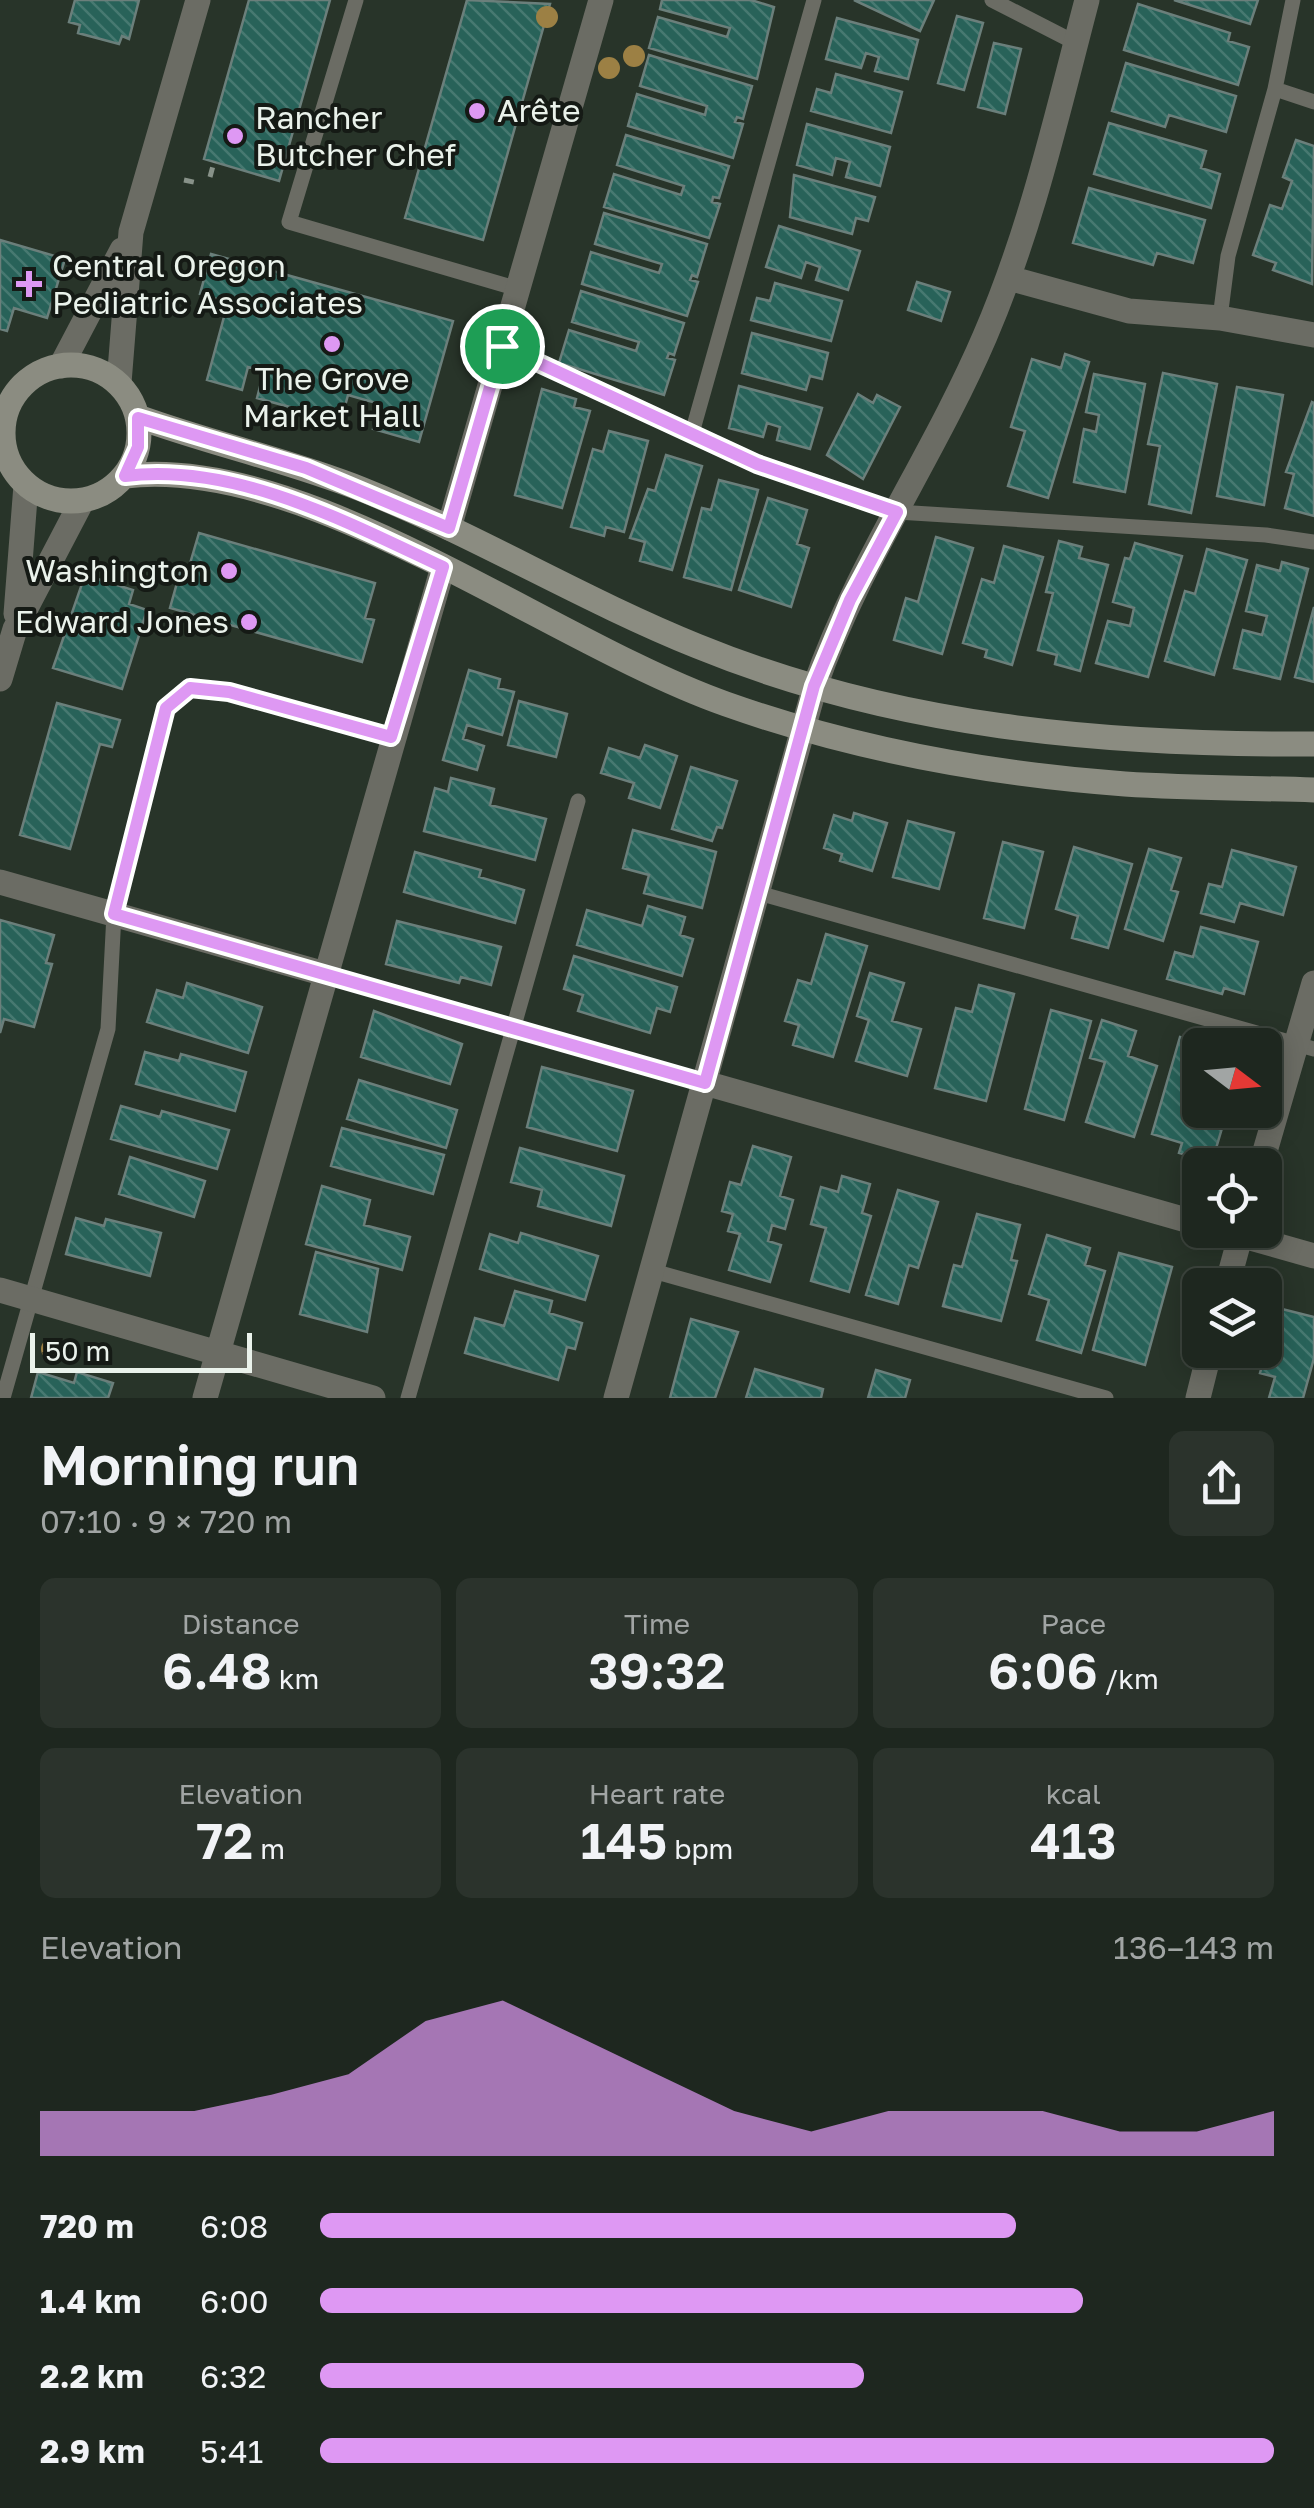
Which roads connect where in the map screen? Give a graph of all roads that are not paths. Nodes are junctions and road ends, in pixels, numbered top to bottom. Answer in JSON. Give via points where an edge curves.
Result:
{"nodes":[{"id":1,"x":198,"y":0,"type":"edge"},
{"id":2,"x":356,"y":0,"type":"edge"},
{"id":3,"x":601,"y":0,"type":"edge"},
{"id":4,"x":814,"y":0,"type":"edge"},
{"id":5,"x":992,"y":0,"type":"edge"},
{"id":6,"x":1087,"y":0,"type":"edge"},
{"id":7,"x":1292,"y":0,"type":"edge"},
{"id":8,"x":1076,"y":43,"type":"junction"},
{"id":9,"x":1274,"y":89,"type":"junction"},
{"id":10,"x":1314,"y":102,"type":"edge"},
{"id":11,"x":131,"y":232,"type":"junction"},
{"id":12,"x":1010,"y":278,"type":"junction"},
{"id":13,"x":518,"y":288,"type":"junction"},
{"id":14,"x":1220,"y":318,"type":"junction"},
{"id":15,"x":1314,"y":335,"type":"edge"},
{"id":16,"x":502,"y":346,"type":"junction"},
{"id":17,"x":61,"y":366,"type":"junction"},
{"id":18,"x":118,"y":383,"type":"junction"},
{"id":19,"x":5,"y":403,"type":"edge"},
{"id":20,"x":138,"y":418,"type":"junction"},
{"id":21,"x":692,"y":433,"type":"junction"},
{"id":22,"x":5,"y":462,"type":"edge"},
{"id":23,"x":125,"y":476,"type":"junction"},
{"id":24,"x":26,"y":485,"type":"junction"},
{"id":25,"x":82,"y":502,"type":"junction"},
{"id":26,"x":897,"y":512,"type":"junction"},
{"id":27,"x":449,"y":528,"type":"junction"},
{"id":28,"x":1314,"y":542,"type":"edge"},
{"id":29,"x":443,"y":567,"type":"junction"},
{"id":30,"x":14,"y":629,"type":"junction"},
{"id":31,"x":0,"y":680,"type":"edge"},
{"id":32,"x":814,"y":686,"type":"junction"},
{"id":33,"x":801,"y":728,"type":"junction"},
{"id":34,"x":391,"y":737,"type":"junction"},
{"id":35,"x":1314,"y":744,"type":"edge"},
{"id":36,"x":1314,"y":790,"type":"edge"},
{"id":37,"x":578,"y":800,"type":"dead end"},
{"id":38,"x":0,"y":882,"type":"edge"},
{"id":39,"x":755,"y":892,"type":"junction"},
{"id":40,"x":114,"y":914,"type":"junction"},
{"id":41,"x":325,"y":974,"type":"junction"},
{"id":42,"x":1314,"y":983,"type":"edge"},
{"id":43,"x":514,"y":1028,"type":"junction"},
{"id":44,"x":1305,"y":1046,"type":"edge"},
{"id":45,"x":705,"y":1083,"type":"junction"},
{"id":46,"x":1267,"y":1148,"type":"edge"},
{"id":47,"x":1182,"y":1219,"type":"edge"},
{"id":48,"x":1282,"y":1246,"type":"edge"},
{"id":49,"x":1314,"y":1256,"type":"edge"},
{"id":50,"x":652,"y":1271,"type":"junction"},
{"id":51,"x":0,"y":1290,"type":"edge"},
{"id":52,"x":32,"y":1299,"type":"junction"},
{"id":53,"x":218,"y":1353,"type":"junction"},
{"id":54,"x":1206,"y":1368,"type":"edge"},
{"id":55,"x":4,"y":1398,"type":"edge"},
{"id":56,"x":205,"y":1398,"type":"edge"},
{"id":57,"x":372,"y":1398,"type":"edge"},
{"id":58,"x":408,"y":1398,"type":"edge"},
{"id":59,"x":616,"y":1398,"type":"edge"},
{"id":60,"x":1106,"y":1398,"type":"edge"},
{"id":61,"x":1198,"y":1398,"type":"edge"}],
"edges":[{"from":1,"to":11,"type":"street"},
{"from":2,"to":13,"type":"lane","via":[[289,222]]},
{"from":3,"to":13,"type":"street"},
{"from":4,"to":21,"type":"lane"},
{"from":5,"to":8,"type":"lane"},
{"from":6,"to":8,"type":"street"},
{"from":7,"to":9,"type":"lane"},
{"from":8,"to":12,"type":"street"},
{"from":9,"to":10,"type":"lane"},
{"from":9,"to":14,"type":"lane","via":[[1228,256]]},
{"from":11,"to":17,"type":"street"},
{"from":11,"to":18,"type":"street"},
{"from":12,"to":14,"type":"street","via":[[1128,311]]},
{"from":12,"to":26,"type":"street"},
{"from":13,"to":16,"type":"street"},
{"from":14,"to":15,"type":"street"},
{"from":16,"to":21,"type":"lane"},
{"from":16,"to":27,"type":"street"},
{"from":17,"to":18,"type":"main road","via":[[92,368]]},
{"from":17,"to":19,"type":"main road","via":[[33,377]]},
{"from":18,"to":20,"type":"main road"},
{"from":19,"to":22,"type":"main road"},
{"from":20,"to":23,"type":"main road","via":[[138,447]]},
{"from":20,"to":27,"type":"main road","via":[[306,468]]},
{"from":21,"to":26,"type":"lane","via":[[757,464]]},
{"from":22,"to":24,"type":"main road"},
{"from":23,"to":25,"type":"main road"},
{"from":23,"to":29,"type":"main road","via":[[174,474],[246,488]]},
{"from":24,"to":25,"type":"main road","via":[[52,500]]},
{"from":24,"to":30,"type":"street"},
{"from":25,"to":30,"type":"street"},
{"from":26,"to":28,"type":"lane"},
{"from":26,"to":32,"type":"street"},
{"from":27,"to":32,"type":"main road","via":[[700,648]]},
{"from":29,"to":33,"type":"main road","via":[[658,678]]},
{"from":29,"to":34,"type":"street"},
{"from":30,"to":31,"type":"street"},
{"from":32,"to":33,"type":"street"},
{"from":32,"to":35,"type":"main road","via":[[904,711],[1084,738]]},
{"from":33,"to":36,"type":"main road","via":[[1008,770],[1126,784]]},
{"from":33,"to":39,"type":"street"},
{"from":34,"to":40,"type":"lane","via":[[229,692],[190,688],[166,708]]},
{"from":34,"to":41,"type":"street"},
{"from":37,"to":43,"type":"lane"},
{"from":38,"to":40,"type":"street"},
{"from":39,"to":44,"type":"lane"},
{"from":39,"to":45,"type":"street"},
{"from":40,"to":41,"type":"street"},
{"from":40,"to":52,"type":"lane","via":[[108,1029]]},
{"from":41,"to":43,"type":"lane"},
{"from":41,"to":53,"type":"street"},
{"from":42,"to":44,"type":"street"},
{"from":43,"to":58,"type":"lane"},
{"from":44,"to":46,"type":"street"},
{"from":45,"to":47,"type":"street"},
{"from":45,"to":50,"type":"street"},
{"from":48,"to":49,"type":"street"},
{"from":50,"to":59,"type":"street"},
{"from":50,"to":60,"type":"lane"},
{"from":51,"to":52,"type":"street"},
{"from":52,"to":53,"type":"street"},
{"from":52,"to":55,"type":"lane"},
{"from":53,"to":56,"type":"street"},
{"from":53,"to":57,"type":"street"},
{"from":54,"to":61,"type":"street"}]}
